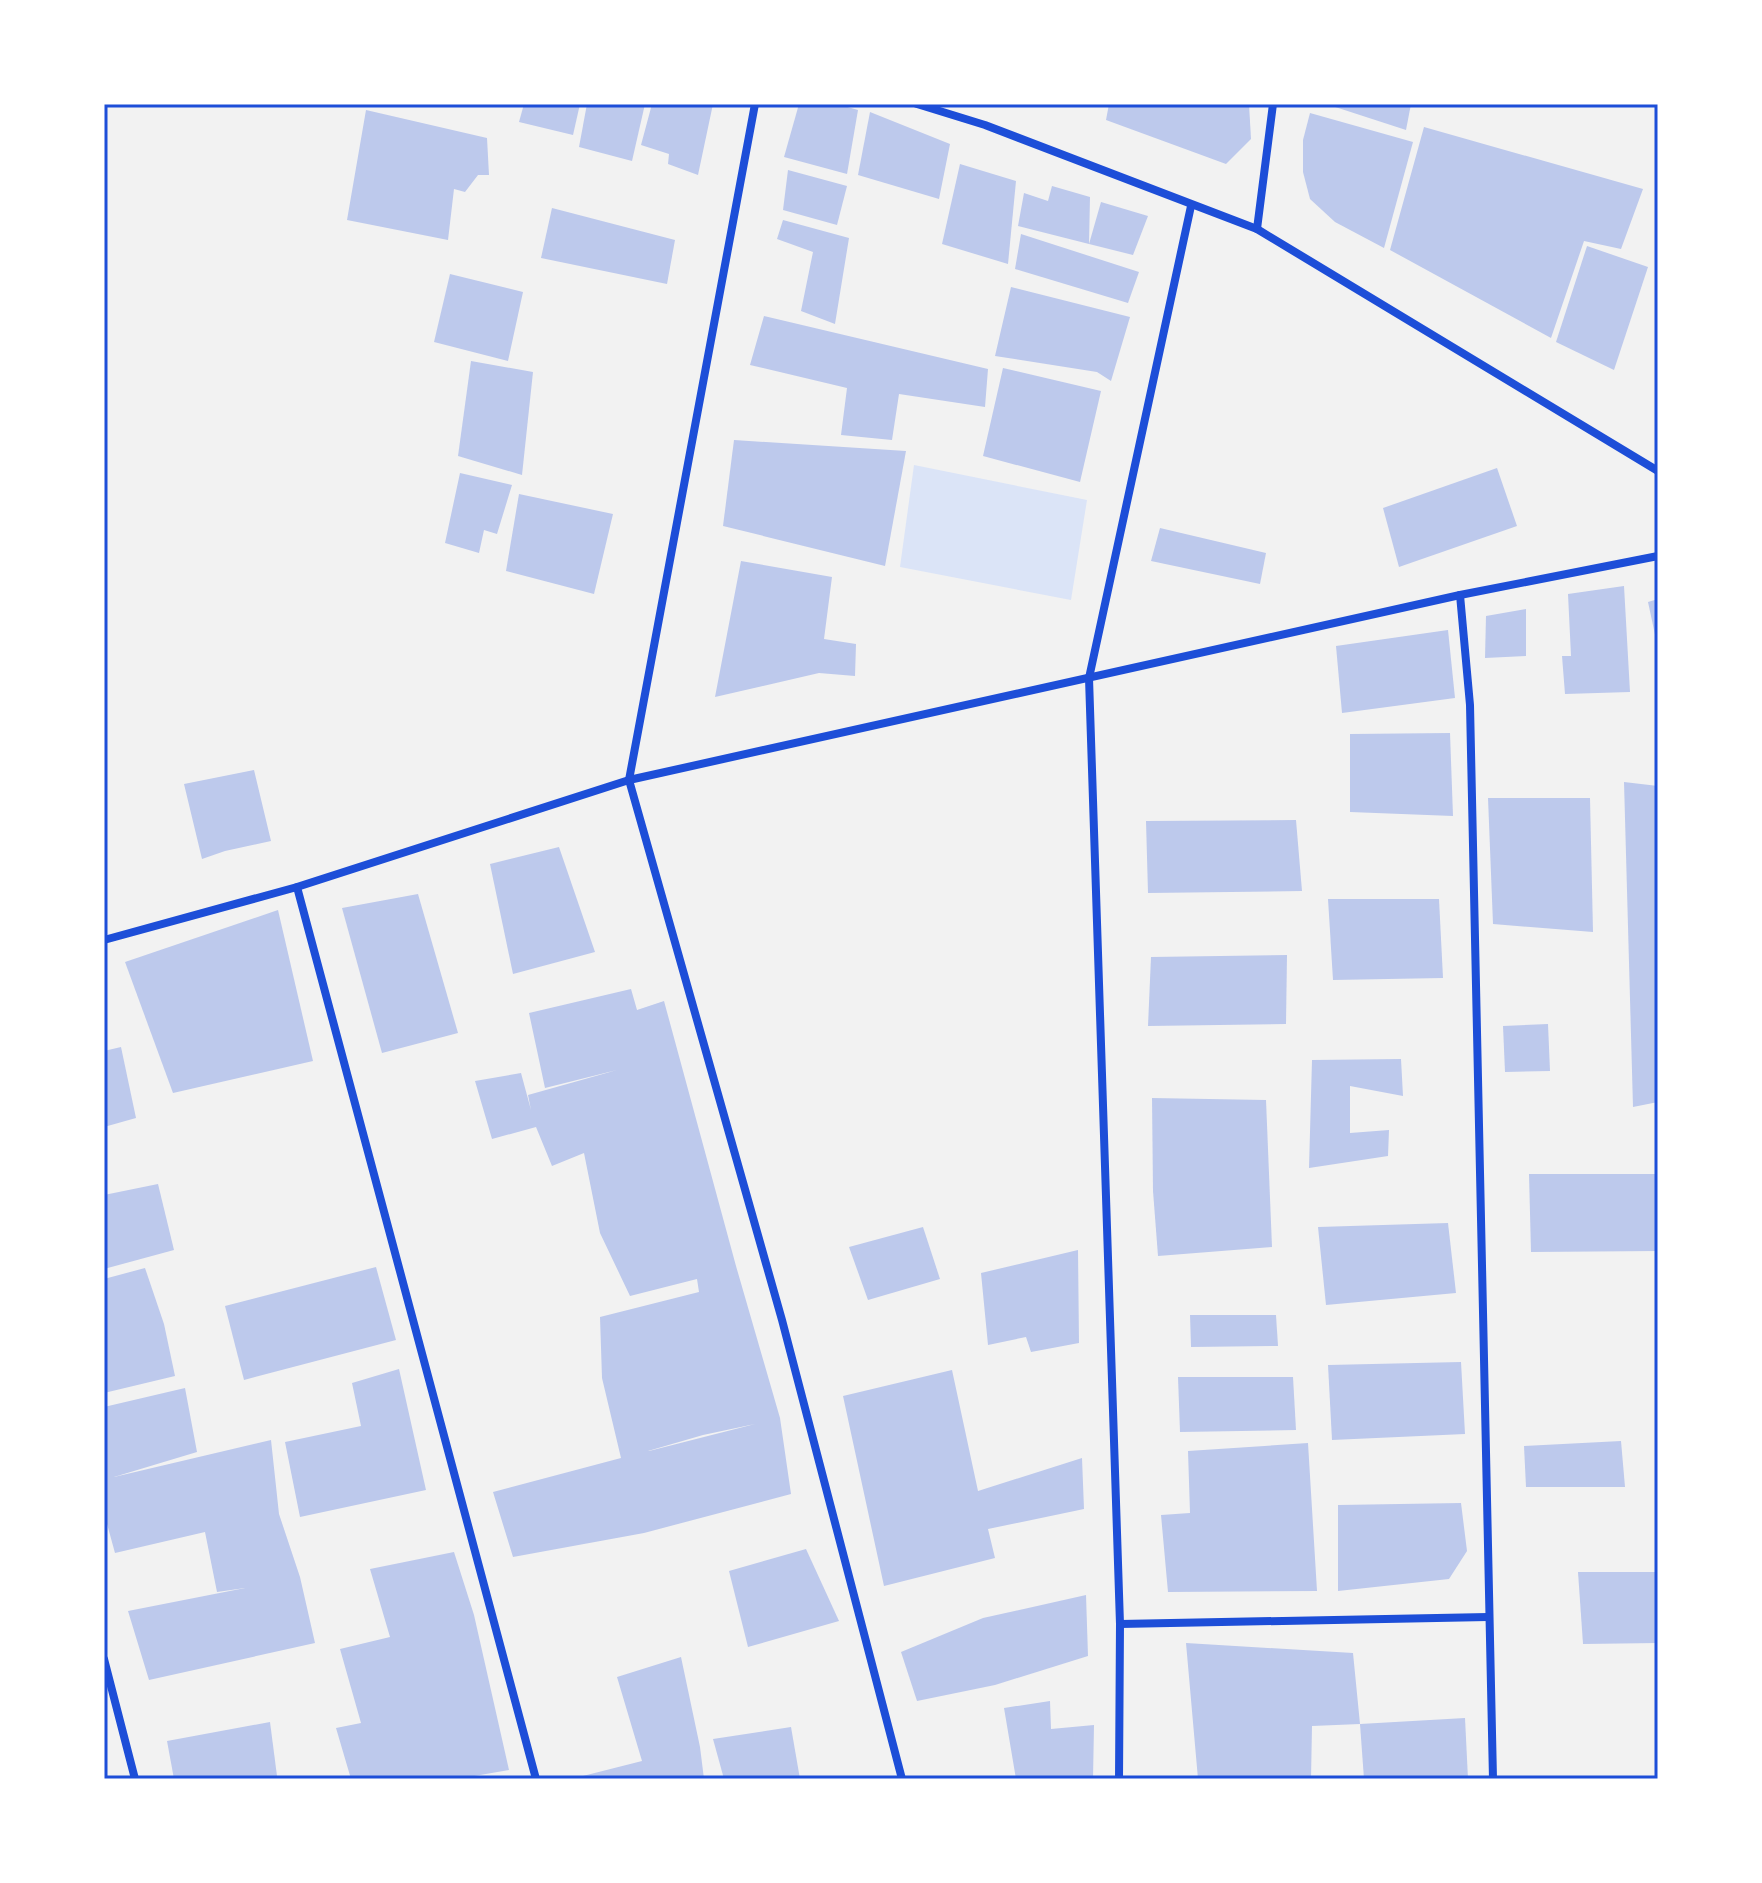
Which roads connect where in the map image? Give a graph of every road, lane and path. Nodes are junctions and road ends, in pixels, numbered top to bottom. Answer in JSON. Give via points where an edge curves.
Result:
{"nodes":[{"id":1,"x":755,"y":104,"type":"edge"},
{"id":2,"x":917,"y":104,"type":"edge"},
{"id":3,"x":1273,"y":104,"type":"edge"},
{"id":4,"x":1191,"y":206,"type":"junction"},
{"id":5,"x":1257,"y":229,"type":"junction"},
{"id":6,"x":1658,"y":471,"type":"edge"},
{"id":7,"x":1658,"y":556,"type":"edge"},
{"id":8,"x":1460,"y":595,"type":"junction"},
{"id":9,"x":1089,"y":678,"type":"junction"},
{"id":10,"x":629,"y":780,"type":"junction"},
{"id":11,"x":297,"y":887,"type":"junction"},
{"id":12,"x":104,"y":940,"type":"edge"},
{"id":13,"x":1488,"y":1617,"type":"junction"},
{"id":14,"x":1120,"y":1624,"type":"junction"},
{"id":15,"x":104,"y":1659,"type":"edge"},
{"id":16,"x":135,"y":1779,"type":"edge"},
{"id":17,"x":536,"y":1779,"type":"edge"},
{"id":18,"x":902,"y":1779,"type":"edge"},
{"id":19,"x":1119,"y":1779,"type":"edge"},
{"id":20,"x":1493,"y":1779,"type":"edge"}],
"edges":[{"from":1,"to":10,"type":"street"},
{"from":2,"to":4,"type":"street","via":[[985,125]]},
{"from":3,"to":5,"type":"street"},
{"from":4,"to":5,"type":"street"},
{"from":4,"to":9,"type":"street"},
{"from":5,"to":6,"type":"street"},
{"from":7,"to":8,"type":"street"},
{"from":8,"to":9,"type":"street"},
{"from":8,"to":13,"type":"street","via":[[1470,705]]},
{"from":9,"to":10,"type":"street"},
{"from":9,"to":14,"type":"street"},
{"from":10,"to":11,"type":"street"},
{"from":10,"to":18,"type":"street","via":[[782,1320]]},
{"from":11,"to":12,"type":"street"},
{"from":11,"to":17,"type":"street"},
{"from":13,"to":14,"type":"street"},
{"from":13,"to":20,"type":"street"},
{"from":14,"to":19,"type":"street"},
{"from":15,"to":16,"type":"street"}]}
